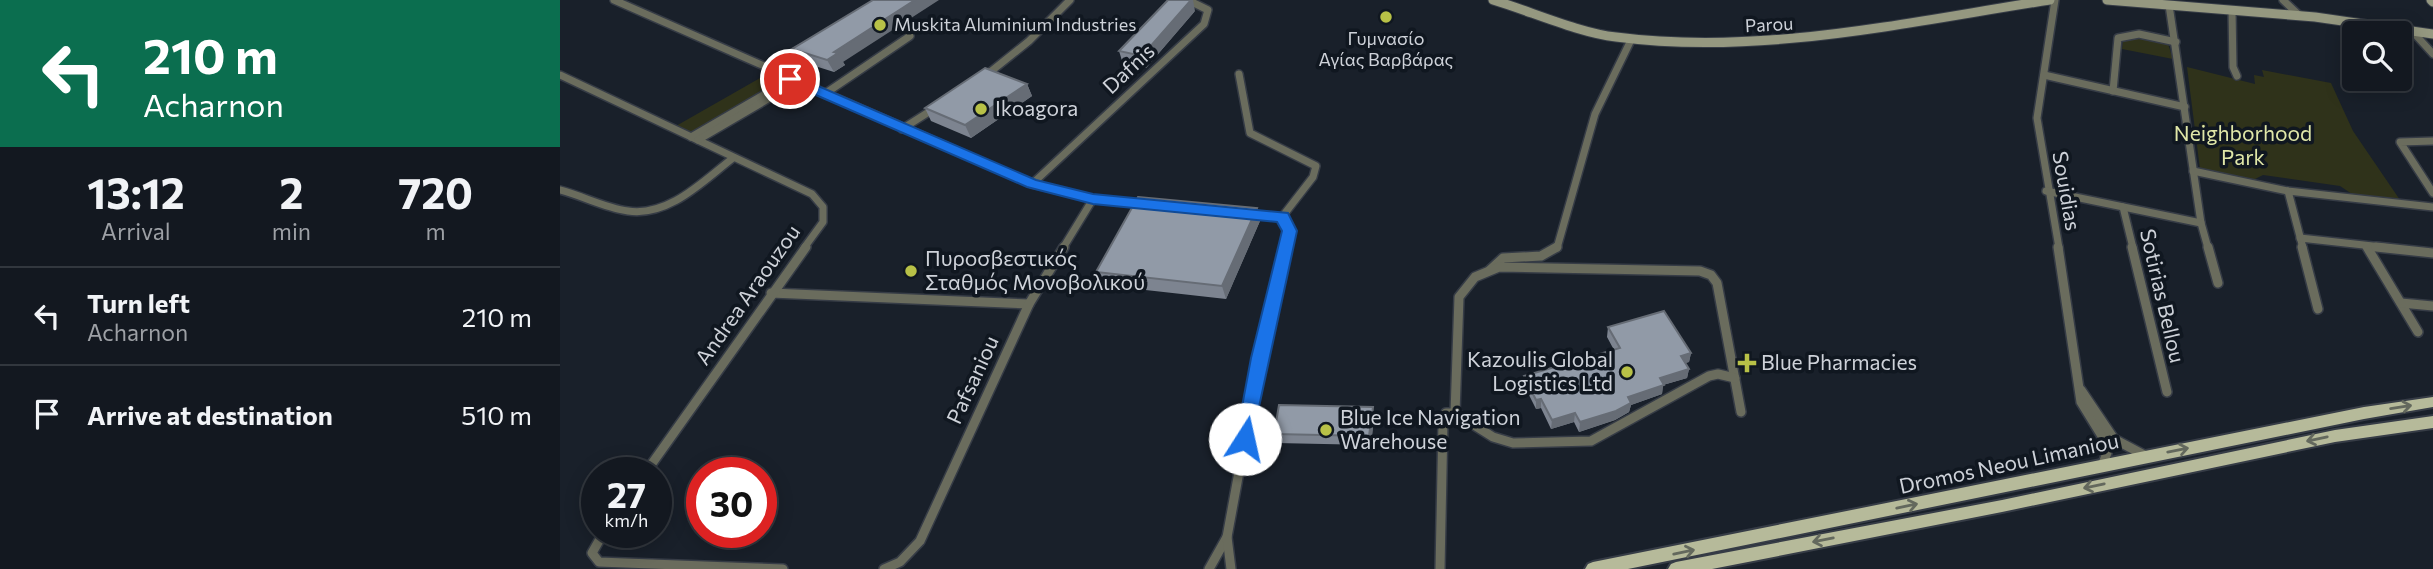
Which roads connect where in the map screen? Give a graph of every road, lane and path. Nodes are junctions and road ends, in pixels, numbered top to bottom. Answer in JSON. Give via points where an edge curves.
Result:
{"nodes":[{"id":1,"x":614,"y":0,"type":"edge"},
{"id":2,"x":1070,"y":0,"type":"edge"},
{"id":3,"x":1176,"y":0,"type":"edge"},
{"id":4,"x":1493,"y":0,"type":"edge"},
{"id":5,"x":2050,"y":0,"type":"edge"},
{"id":6,"x":2055,"y":0,"type":"edge"},
{"id":7,"x":2107,"y":0,"type":"edge"},
{"id":8,"x":2283,"y":0,"type":"edge"},
{"id":9,"x":2169,"y":5,"type":"junction"},
{"id":10,"x":2232,"y":10,"type":"junction"},
{"id":11,"x":2301,"y":16,"type":"junction"},
{"id":12,"x":2342,"y":22,"type":"edge"},
{"id":13,"x":2412,"y":31,"type":"joint"},
{"id":14,"x":2433,"y":34,"type":"edge"},
{"id":15,"x":910,"y":36,"type":"dead end"},
{"id":16,"x":1631,"y":40,"type":"junction"},
{"id":17,"x":2176,"y":42,"type":"junction"},
{"id":18,"x":811,"y":43,"type":"edge"},
{"id":19,"x":2433,"y":54,"type":"edge"},
{"id":20,"x":766,"y":67,"type":"junction"},
{"id":21,"x":560,"y":75,"type":"edge"},
{"id":22,"x":1238,"y":75,"type":"dead end"},
{"id":23,"x":2044,"y":75,"type":"junction"},
{"id":24,"x":2236,"y":76,"type":"dead end"},
{"id":25,"x":793,"y":80,"type":"junction"},
{"id":26,"x":977,"y":81,"type":"edge"},
{"id":27,"x":2113,"y":91,"type":"junction"},
{"id":28,"x":826,"y":93,"type":"junction"},
{"id":29,"x":945,"y":102,"type":"edge"},
{"id":30,"x":2185,"y":107,"type":"junction"},
{"id":31,"x":902,"y":129,"type":"junction"},
{"id":32,"x":694,"y":139,"type":"junction"},
{"id":33,"x":2433,"y":141,"type":"edge"},
{"id":34,"x":733,"y":158,"type":"junction"},
{"id":35,"x":2193,"y":171,"type":"junction"},
{"id":36,"x":1032,"y":184,"type":"junction"},
{"id":37,"x":560,"y":190,"type":"edge"},
{"id":38,"x":2046,"y":191,"type":"junction"},
{"id":39,"x":2288,"y":191,"type":"junction"},
{"id":40,"x":2433,"y":193,"type":"edge"},
{"id":41,"x":1093,"y":199,"type":"junction"},
{"id":42,"x":1153,"y":205,"type":"edge"},
{"id":43,"x":2123,"y":207,"type":"junction"},
{"id":44,"x":2433,"y":207,"type":"edge"},
{"id":45,"x":1244,"y":213,"type":"edge"},
{"id":46,"x":1282,"y":217,"type":"junction"},
{"id":47,"x":2201,"y":222,"type":"junction"},
{"id":48,"x":2300,"y":239,"type":"junction"},
{"id":49,"x":2367,"y":246,"type":"junction"},
{"id":50,"x":2433,"y":253,"type":"edge"},
{"id":51,"x":1490,"y":270,"type":"junction"},
{"id":52,"x":2218,"y":283,"type":"dead end"},
{"id":53,"x":771,"y":293,"type":"junction"},
{"id":54,"x":2401,"y":303,"type":"junction"},
{"id":55,"x":1029,"y":304,"type":"junction"},
{"id":56,"x":2433,"y":306,"type":"edge"},
{"id":57,"x":2318,"y":309,"type":"dead end"},
{"id":58,"x":2418,"y":332,"type":"dead end"},
{"id":59,"x":1735,"y":378,"type":"junction"},
{"id":60,"x":2080,"y":387,"type":"junction"},
{"id":61,"x":2167,"y":392,"type":"dead end"},
{"id":62,"x":2433,"y":402,"type":"edge"},
{"id":63,"x":1741,"y":412,"type":"dead end"},
{"id":64,"x":1455,"y":413,"type":"junction"},
{"id":65,"x":2433,"y":422,"type":"edge"},
{"id":66,"x":2147,"y":456,"type":"junction"},
{"id":67,"x":656,"y":457,"type":"edge"},
{"id":68,"x":2102,"y":466,"type":"junction"},
{"id":69,"x":1227,"y":537,"type":"junction"},
{"id":70,"x":595,"y":548,"type":"edge"},
{"id":71,"x":783,"y":569,"type":"edge"},
{"id":72,"x":884,"y":569,"type":"edge"},
{"id":73,"x":1209,"y":569,"type":"edge"},
{"id":74,"x":1231,"y":569,"type":"edge"},
{"id":75,"x":1440,"y":569,"type":"edge"},
{"id":76,"x":1593,"y":569,"type":"edge"},
{"id":77,"x":1676,"y":569,"type":"edge"}],
"edges":[{"from":1,"to":20,"type":"street"},
{"from":2,"to":26,"type":"street","via":[[1029,41]]},
{"from":3,"to":36,"type":"street","name":"Dafnis","via":[[1203,6],[1209,15]]},
{"from":4,"to":16,"type":"street","name":"Parou"},
{"from":5,"to":16,"type":"street","name":"Parou","via":[[1801,39],[1685,44]]},
{"from":6,"to":23,"type":"street","name":"Souidias"},
{"from":7,"to":9,"type":"street"},
{"from":8,"to":11,"type":"street"},
{"from":9,"to":10,"type":"street"},
{"from":9,"to":17,"type":"street"},
{"from":10,"to":11,"type":"street"},
{"from":10,"to":24,"type":"street"},
{"from":11,"to":12,"type":"street"},
{"from":13,"to":14,"type":"street"},
{"from":13,"to":19,"type":"street"},
{"from":15,"to":28,"type":"street"},
{"from":16,"to":51,"type":"street","via":[[1605,88],[1571,187],[1557,248],[1543,257],[1507,256]]},
{"from":17,"to":27,"type":"street","via":[[2126,33],[2118,38]]},
{"from":17,"to":30,"type":"street"},
{"from":18,"to":20,"type":"street"},
{"from":20,"to":25,"type":"street"},
{"from":21,"to":32,"type":"street","name":"Andrea Araouzou"},
{"from":22,"to":46,"type":"street","via":[[1250,133],[1316,166],[1313,177]]},
{"from":23,"to":27,"type":"street"},
{"from":23,"to":38,"type":"street","name":"Souidias","via":[[2037,118]]},
{"from":25,"to":28,"type":"street"},
{"from":25,"to":32,"type":"street"},
{"from":27,"to":30,"type":"street"},
{"from":28,"to":31,"type":"street"},
{"from":29,"to":31,"type":"street"},
{"from":30,"to":35,"type":"street"},
{"from":31,"to":36,"type":"street"},
{"from":32,"to":34,"type":"street","name":"Andrea Araouzou"},
{"from":33,"to":40,"type":"street","via":[[2405,140],[2400,145]]},
{"from":34,"to":37,"type":"street","via":[[677,199],[651,210],[625,210]]},
{"from":34,"to":53,"type":"street","name":"Andrea Araouzou","via":[[812,194],[823,207],[823,222]]},
{"from":35,"to":39,"type":"street"},
{"from":35,"to":47,"type":"street"},
{"from":36,"to":41,"type":"street"},
{"from":38,"to":43,"type":"street"},
{"from":38,"to":60,"type":"street","name":"Souidias"},
{"from":39,"to":44,"type":"street"},
{"from":39,"to":48,"type":"street"},
{"from":41,"to":42,"type":"street"},
{"from":41,"to":55,"type":"street","name":"Pafsaniou"},
{"from":43,"to":47,"type":"street"},
{"from":43,"to":61,"type":"street","name":"Sotirias Bellou"},
{"from":45,"to":46,"type":"street"},
{"from":46,"to":69,"type":"street","via":[[1289,231]]},
{"from":47,"to":52,"type":"street"},
{"from":48,"to":49,"type":"street"},
{"from":48,"to":57,"type":"street"},
{"from":49,"to":50,"type":"street"},
{"from":49,"to":54,"type":"street"},
{"from":51,"to":59,"type":"street","via":[[1700,271],[1711,275],[1717,283]]},
{"from":51,"to":64,"type":"street","via":[[1466,283],[1459,297]]},
{"from":53,"to":55,"type":"street"},
{"from":53,"to":67,"type":"street","name":"Andrea Araouzou"},
{"from":54,"to":56,"type":"street"},
{"from":54,"to":58,"type":"street"},
{"from":55,"to":72,"type":"street","name":"Pafsaniou","via":[[920,541],[900,562]]},
{"from":59,"to":63,"type":"street"},
{"from":59,"to":64,"type":"street","via":[[1709,376],[1591,441],[1513,443],[1486,433]]},
{"from":60,"to":66,"type":"street","name":"Souidias","via":[[2114,439]]},
{"from":60,"to":68,"type":"street","name":"Souidias","via":[[2081,402],[2105,440]]},
{"from":66,"to":62,"type":"main road","name":"Dromos Neou Limaniou","one_way":true},
{"from":64,"to":75,"type":"street","via":[[1446,413],[1443,422]]},
{"from":65,"to":77,"type":"main road","name":"Dromos Neou Limaniou","one_way":true,"via":[[2334,436]]},
{"from":66,"to":68,"type":"main road","name":"Dromos Neou Limaniou"},
{"from":76,"to":68,"type":"main road","name":"Dromos Neou Limaniou","one_way":true},
{"from":69,"to":73,"type":"street"},
{"from":69,"to":74,"type":"street"},
{"from":70,"to":71,"type":"street","via":[[592,553],[599,562]]}]}
